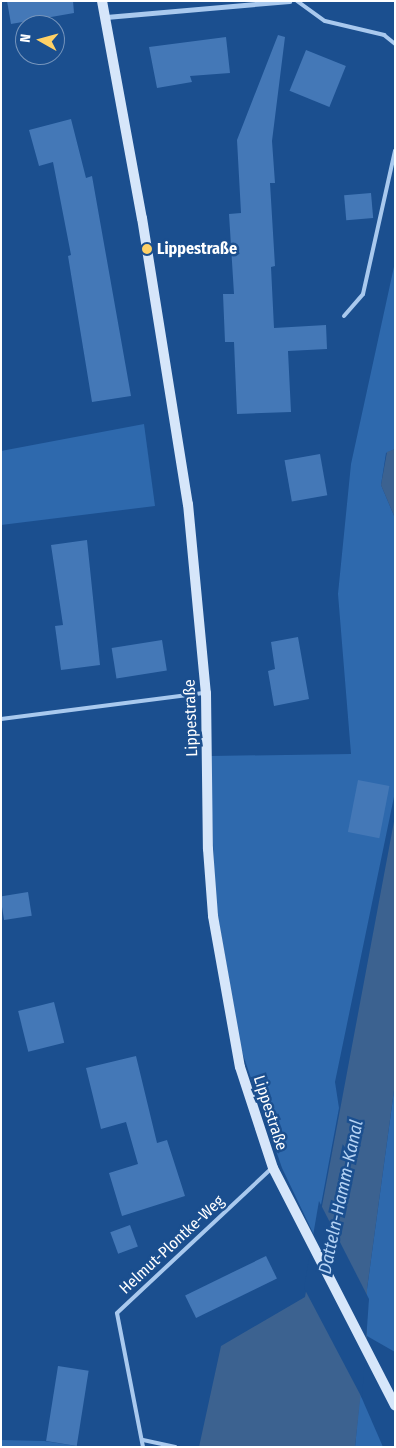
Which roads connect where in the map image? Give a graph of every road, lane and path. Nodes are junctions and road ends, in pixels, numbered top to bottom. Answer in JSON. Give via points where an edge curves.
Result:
{"nodes":[{"id":1,"x":102,"y":1,"type":"edge"},
{"id":2,"x":290,"y":1,"type":"edge"},
{"id":3,"x":297,"y":1,"type":"edge"},
{"id":4,"x":106,"y":17,"type":"junction"},
{"id":5,"x":395,"y":44,"type":"edge"},
{"id":6,"x":395,"y":151,"type":"edge"},
{"id":7,"x":344,"y":316,"type":"dead end"},
{"id":8,"x":206,"y":693,"type":"junction"},
{"id":9,"x":1,"y":719,"type":"edge"},
{"id":10,"x":273,"y":1168,"type":"junction"},
{"id":11,"x":395,"y":1405,"type":"edge"},
{"id":12,"x":142,"y":1440,"type":"junction"},
{"id":13,"x":143,"y":1447,"type":"edge"},
{"id":14,"x":175,"y":1447,"type":"edge"}],
"edges":[{"from":1,"to":4,"type":"main road","name":"Lippestraße"},
{"from":2,"to":4,"type":"street"},
{"from":3,"to":5,"type":"lane","via":[[325,21],[384,35]]},
{"from":4,"to":8,"type":"main road","name":"Lippestraße","via":[[179,435]]},
{"from":6,"to":7,"type":"lane","via":[[363,294]]},
{"from":8,"to":9,"type":"lane"},
{"from":8,"to":10,"type":"main road","name":"Lippestraße","via":[[208,849],[213,916],[240,1067]]},
{"from":10,"to":11,"type":"main road","name":"Lippestraße"},
{"from":10,"to":12,"type":"lane","name":"Helmut-Plontke-Weg","via":[[116,1313]]},
{"from":12,"to":13,"type":"lane","name":"Helmut-Plontke-Weg"},
{"from":12,"to":14,"type":"lane"}]}
